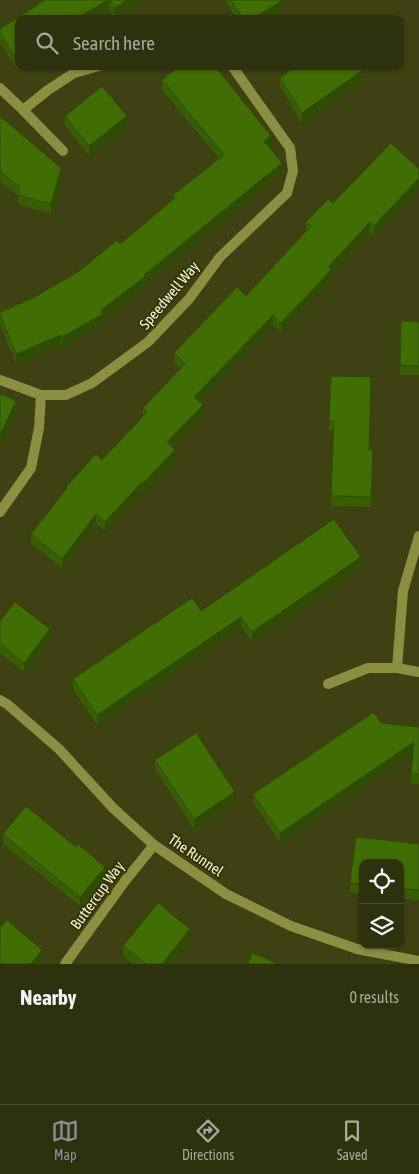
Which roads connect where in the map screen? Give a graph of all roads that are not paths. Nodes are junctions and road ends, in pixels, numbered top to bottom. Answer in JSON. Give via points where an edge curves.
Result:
{"nodes":[{"id":1,"x":85,"y":70,"type":"edge"},
{"id":2,"x":235,"y":70,"type":"edge"},
{"id":3,"x":0,"y":88,"type":"edge"},
{"id":4,"x":23,"y":110,"type":"junction"},
{"id":5,"x":63,"y":151,"type":"dead end"},
{"id":6,"x":0,"y":380,"type":"edge"},
{"id":7,"x":41,"y":395,"type":"junction"},
{"id":8,"x":0,"y":512,"type":"edge"},
{"id":9,"x":419,"y":536,"type":"edge"},
{"id":10,"x":397,"y":668,"type":"junction"},
{"id":11,"x":419,"y":672,"type":"edge"},
{"id":12,"x":328,"y":684,"type":"dead end"},
{"id":13,"x":0,"y":700,"type":"edge"},
{"id":14,"x":154,"y":845,"type":"junction"},
{"id":15,"x":419,"y":961,"type":"edge"},
{"id":16,"x":65,"y":964,"type":"edge"}],
"edges":[{"from":1,"to":4,"type":"street","via":[[74,73]]},
{"from":2,"to":7,"type":"street","name":"Speedwell Way","via":[[290,148],[293,171],[287,193],[220,257],[188,299],[148,342],[92,383],[66,394]]},
{"from":3,"to":4,"type":"street"},
{"from":4,"to":5,"type":"street"},
{"from":6,"to":7,"type":"street"},
{"from":7,"to":8,"type":"street","via":[[31,468]]},
{"from":9,"to":10,"type":"street","via":[[403,591]]},
{"from":10,"to":11,"type":"street"},
{"from":10,"to":12,"type":"street","via":[[368,668]]},
{"from":13,"to":14,"type":"street","name":"The Runnel","via":[[59,749],[113,808]]},
{"from":14,"to":15,"type":"street","name":"The Runnel","via":[[226,894],[291,926],[357,949]]},
{"from":14,"to":16,"type":"street","name":"Buttercup Way"}]}
